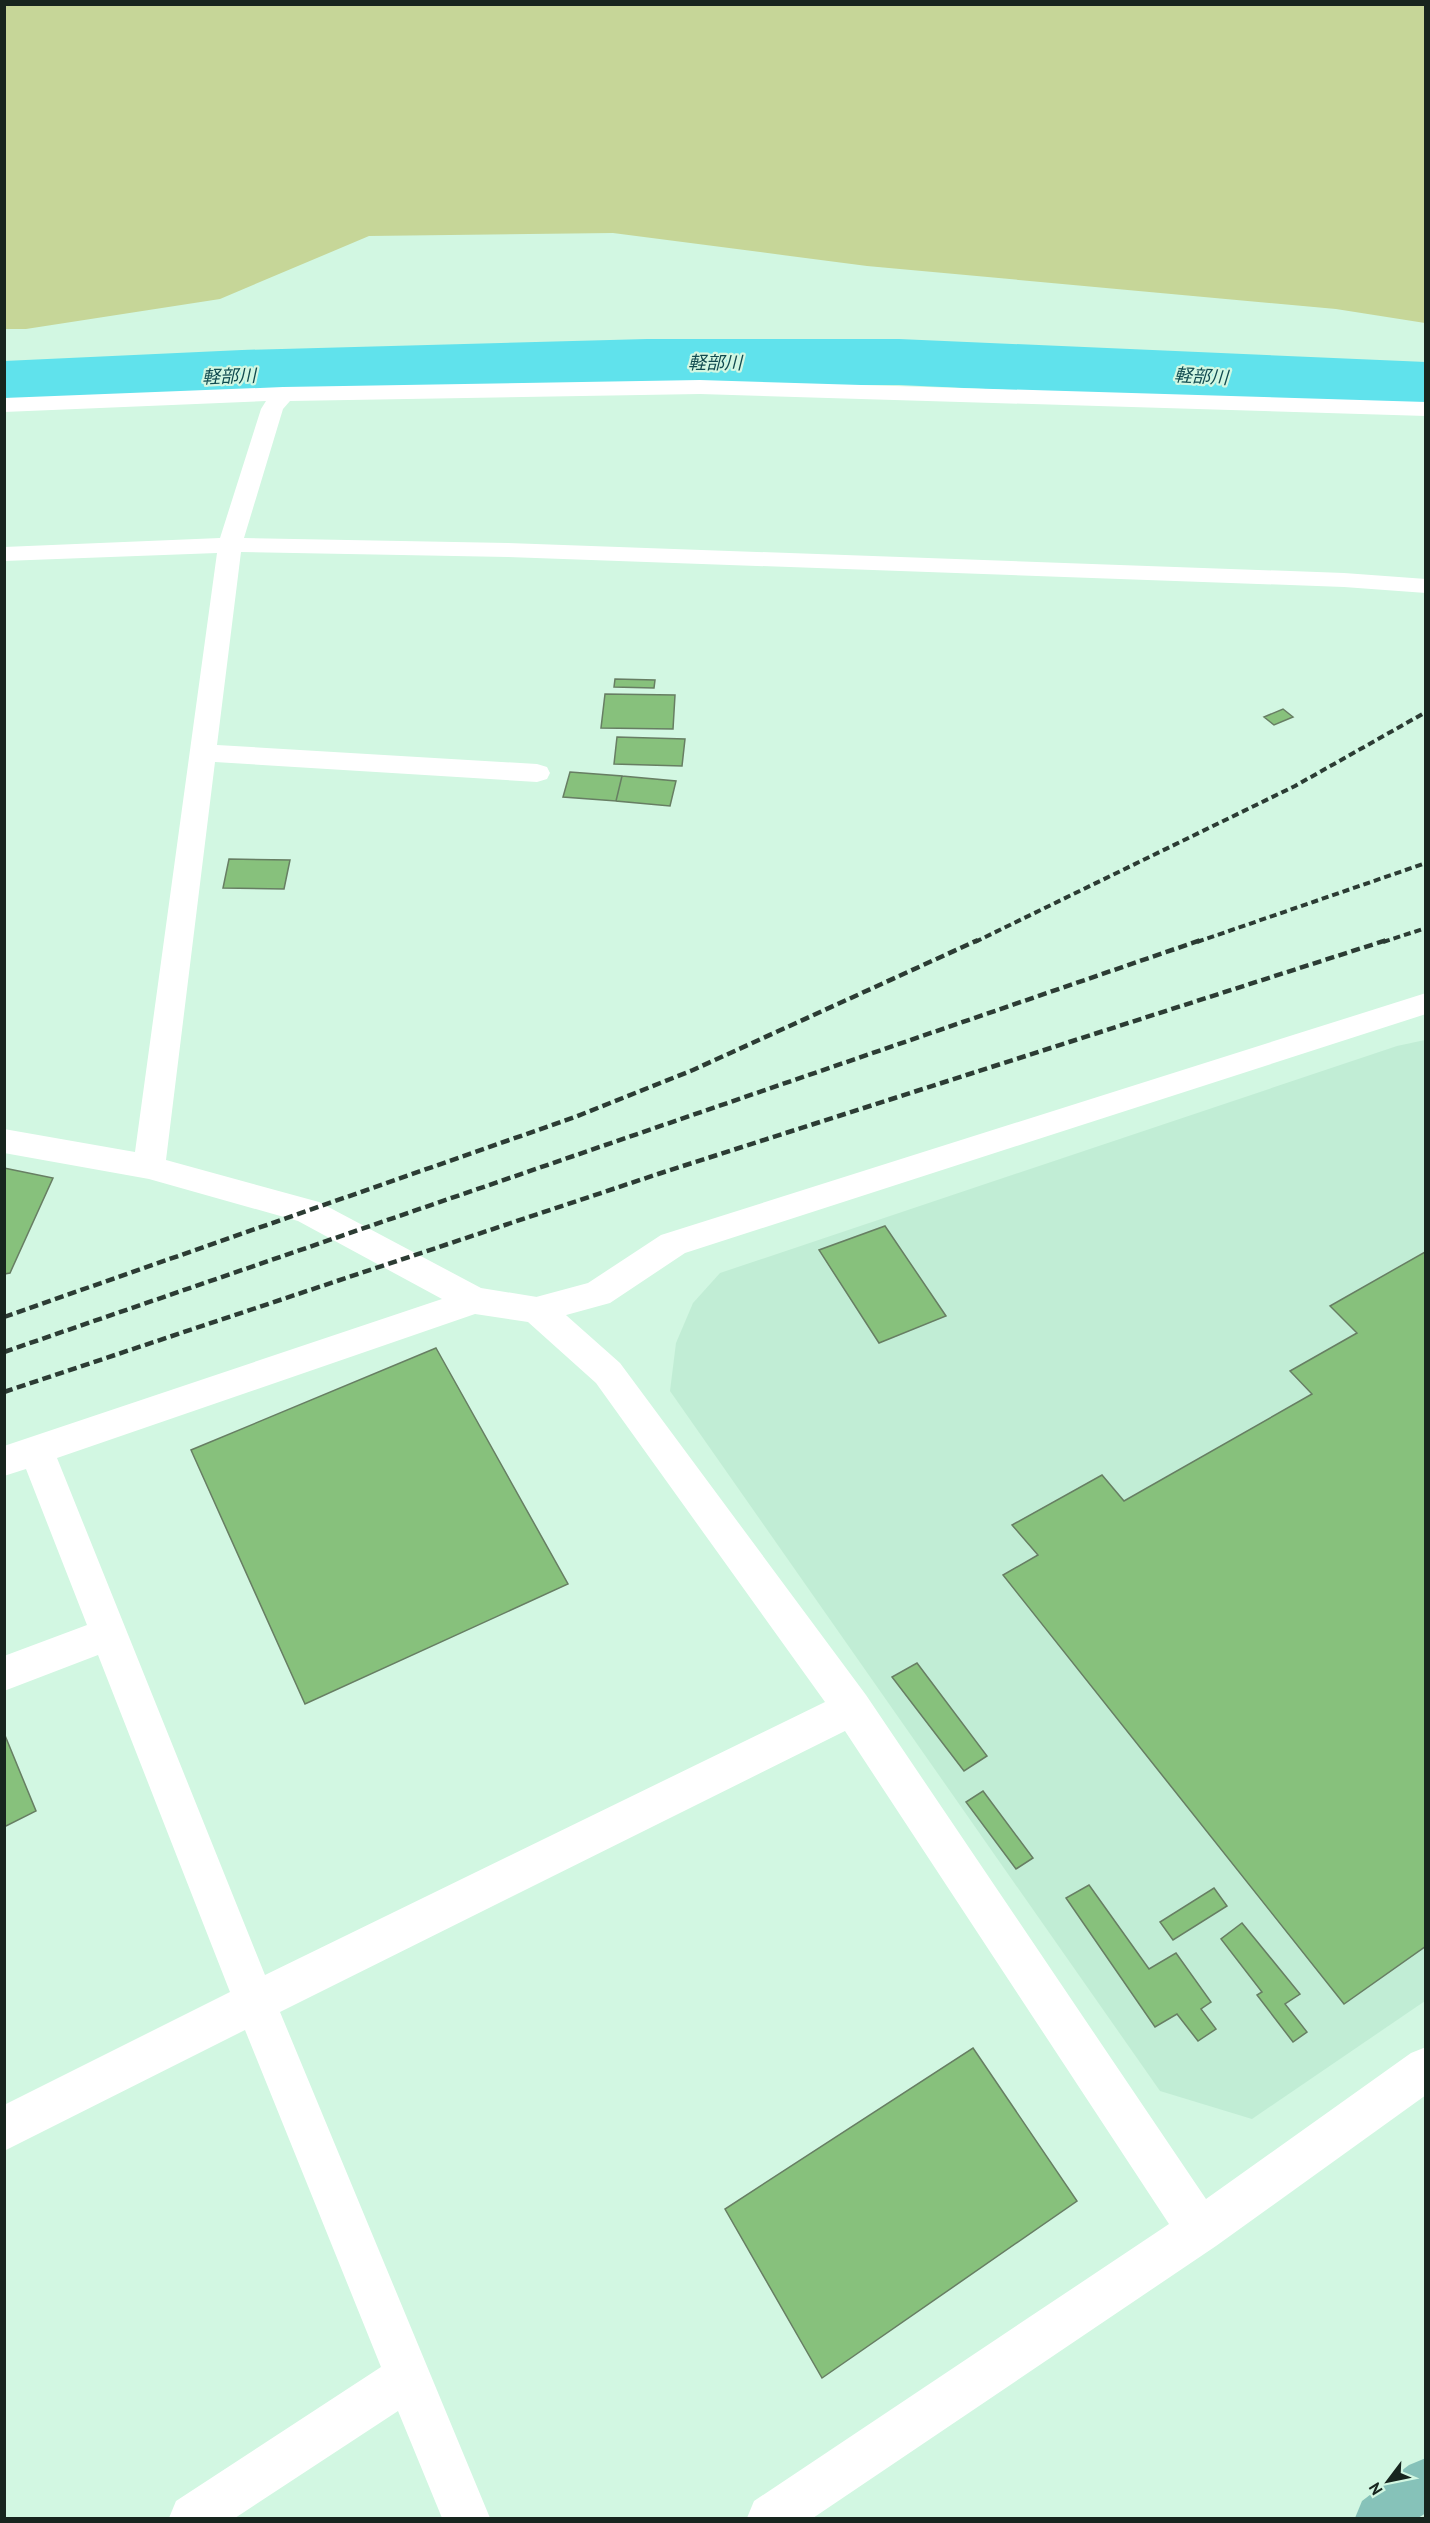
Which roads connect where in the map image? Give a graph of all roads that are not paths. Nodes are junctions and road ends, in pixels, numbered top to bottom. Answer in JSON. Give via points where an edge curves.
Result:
{"nodes":[{"id":1,"x":283,"y":394,"type":"junction"},
{"id":2,"x":4,"y":405,"type":"edge"},
{"id":3,"x":1425,"y":409,"type":"edge"},
{"id":4,"x":230,"y":545,"type":"junction"},
{"id":5,"x":4,"y":554,"type":"edge"},
{"id":6,"x":1425,"y":586,"type":"edge"},
{"id":7,"x":204,"y":753,"type":"junction"},
{"id":8,"x":537,"y":773,"type":"dead end"},
{"id":9,"x":1425,"y":1003,"type":"edge"},
{"id":10,"x":4,"y":1141,"type":"edge"},
{"id":11,"x":149,"y":1167,"type":"junction"},
{"id":12,"x":475,"y":1302,"type":"junction"},
{"id":13,"x":537,"y":1310,"type":"junction"},
{"id":14,"x":20,"y":1456,"type":"edge"},
{"id":15,"x":109,"y":1634,"type":"junction"},
{"id":16,"x":4,"y":1674,"type":"edge"},
{"id":17,"x":852,"y":1708,"type":"junction"},
{"id":18,"x":255,"y":2002,"type":"junction"},
{"id":19,"x":1425,"y":2068,"type":"edge"},
{"id":20,"x":4,"y":2129,"type":"edge"},
{"id":21,"x":1200,"y":2229,"type":"junction"},
{"id":22,"x":409,"y":2376,"type":"junction"},
{"id":23,"x":1425,"y":2482,"type":"edge"},
{"id":24,"x":193,"y":2518,"type":"edge"},
{"id":25,"x":466,"y":2518,"type":"edge"},
{"id":26,"x":771,"y":2518,"type":"edge"},
{"id":27,"x":1379,"y":2518,"type":"edge"}],
"edges":[{"from":1,"to":2,"type":"street"},
{"from":1,"to":3,"type":"street","via":[[699,387]]},
{"from":1,"to":4,"type":"street","via":[[272,409]]},
{"from":4,"to":5,"type":"street"},
{"from":4,"to":6,"type":"street","via":[[508,550]]},
{"from":4,"to":7,"type":"street"},
{"from":7,"to":8,"type":"street"},
{"from":7,"to":11,"type":"street"},
{"from":9,"to":13,"type":"street","via":[[673,1244],[598,1294]]},
{"from":10,"to":11,"type":"street"},
{"from":11,"to":12,"type":"street","via":[[308,1211]]},
{"from":12,"to":13,"type":"street"},
{"from":12,"to":14,"type":"street"},
{"from":13,"to":17,"type":"street","via":[[608,1373]]},
{"from":14,"to":15,"type":"street"},
{"from":15,"to":16,"type":"street"},
{"from":15,"to":18,"type":"street"},
{"from":17,"to":18,"type":"street"},
{"from":17,"to":21,"type":"street"},
{"from":18,"to":20,"type":"street"},
{"from":18,"to":22,"type":"street"},
{"from":19,"to":21,"type":"street"},
{"from":21,"to":26,"type":"street"},
{"from":22,"to":24,"type":"street"},
{"from":22,"to":25,"type":"street"},
{"from":23,"to":27,"type":"main road"}]}
